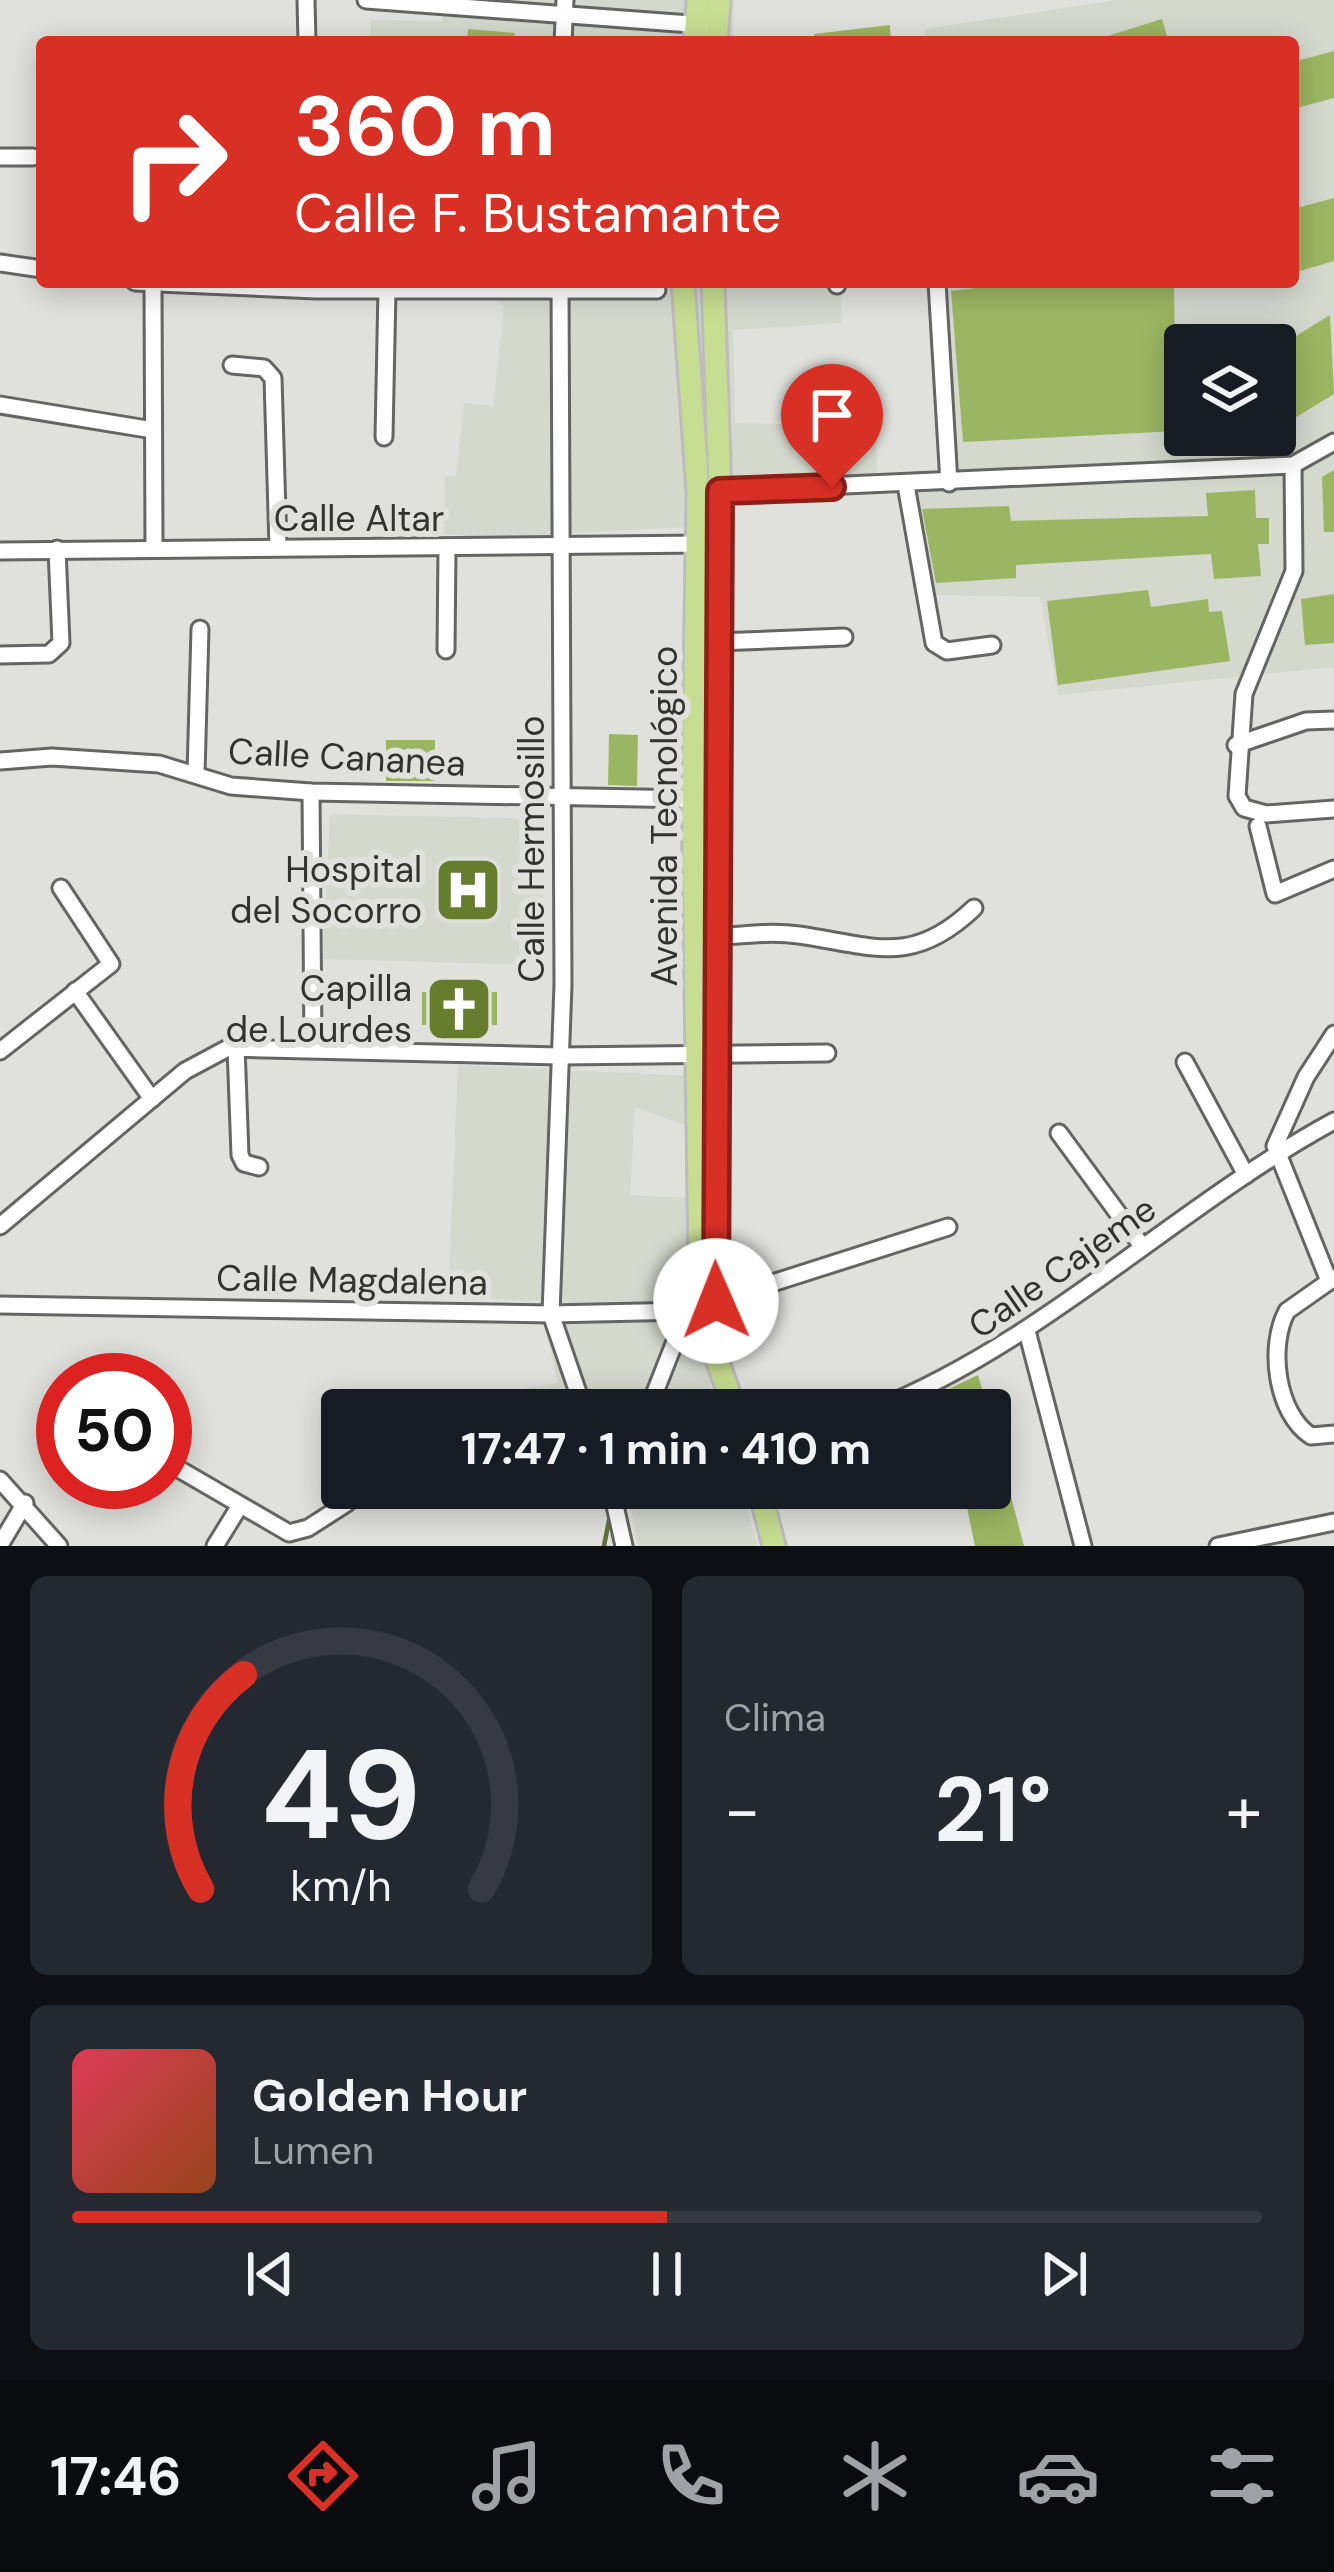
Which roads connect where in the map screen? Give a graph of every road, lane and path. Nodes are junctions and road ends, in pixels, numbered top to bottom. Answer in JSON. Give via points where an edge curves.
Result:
{"nodes":[{"id":1,"x":306,"y":0,"type":"edge"},
{"id":2,"x":366,"y":0,"type":"edge"},
{"id":3,"x":698,"y":0,"type":"edge"},
{"id":4,"x":719,"y":0,"type":"edge"},
{"id":5,"x":378,"y":1,"type":"edge"},
{"id":6,"x":564,"y":7,"type":"edge"},
{"id":7,"x":706,"y":34,"type":"edge"},
{"id":8,"x":307,"y":36,"type":"edge"},
{"id":9,"x":0,"y":157,"type":"edge"},
{"id":10,"x":33,"y":157,"type":"dead end"},
{"id":11,"x":0,"y":263,"type":"edge"},
{"id":12,"x":36,"y":268,"type":"edge"},
{"id":13,"x":153,"y":288,"type":"edge"},
{"id":14,"x":309,"y":288,"type":"edge"},
{"id":15,"x":456,"y":288,"type":"edge"},
{"id":16,"x":560,"y":288,"type":"edge"},
{"id":17,"x":618,"y":288,"type":"edge"},
{"id":18,"x":684,"y":288,"type":"edge"},
{"id":19,"x":713,"y":288,"type":"edge"},
{"id":20,"x":937,"y":288,"type":"edge"},
{"id":21,"x":387,"y":290,"type":"junction"},
{"id":22,"x":657,"y":290,"type":"dead end"},
{"id":23,"x":232,"y":365,"type":"dead end"},
{"id":24,"x":0,"y":405,"type":"edge"},
{"id":25,"x":153,"y":430,"type":"junction"},
{"id":26,"x":384,"y":436,"type":"dead end"},
{"id":27,"x":1334,"y":442,"type":"edge"},
{"id":28,"x":1293,"y":466,"type":"junction"},
{"id":29,"x":949,"y":483,"type":"junction"},
{"id":30,"x":906,"y":485,"type":"junction"},
{"id":31,"x":709,"y":492,"type":"junction"},
{"id":32,"x":708,"y":544,"type":"junction"},
{"id":33,"x":154,"y":546,"type":"junction"},
{"id":34,"x":278,"y":547,"type":"junction"},
{"id":35,"x":558,"y":547,"type":"junction"},
{"id":36,"x":57,"y":549,"type":"junction"},
{"id":37,"x":446,"y":549,"type":"junction"},
{"id":38,"x":0,"y":551,"type":"edge"},
{"id":39,"x":200,"y":628,"type":"dead end"},
{"id":40,"x":844,"y":637,"type":"dead end"},
{"id":41,"x":717,"y":642,"type":"junction"},
{"id":42,"x":992,"y":645,"type":"dead end"},
{"id":43,"x":446,"y":650,"type":"dead end"},
{"id":44,"x":0,"y":656,"type":"edge"},
{"id":45,"x":1334,"y":720,"type":"edge"},
{"id":46,"x":1237,"y":746,"type":"junction"},
{"id":47,"x":0,"y":760,"type":"edge"},
{"id":48,"x":196,"y":775,"type":"junction"},
{"id":49,"x":311,"y":792,"type":"junction"},
{"id":50,"x":561,"y":797,"type":"junction"},
{"id":51,"x":693,"y":799,"type":"junction"},
{"id":52,"x":1334,"y":809,"type":"edge"},
{"id":53,"x":1258,"y":826,"type":"dead end"},
{"id":54,"x":1334,"y":869,"type":"edge"},
{"id":55,"x":61,"y":888,"type":"dead end"},
{"id":56,"x":974,"y":908,"type":"dead end"},
{"id":57,"x":715,"y":938,"type":"junction"},
{"id":58,"x":75,"y":991,"type":"junction"},
{"id":59,"x":1334,"y":1034,"type":"edge"},
{"id":60,"x":236,"y":1047,"type":"junction"},
{"id":61,"x":313,"y":1048,"type":"junction"},
{"id":62,"x":0,"y":1051,"type":"edge"},
{"id":63,"x":707,"y":1051,"type":"junction"},
{"id":64,"x":827,"y":1053,"type":"dead end"},
{"id":65,"x":559,"y":1056,"type":"junction"},
{"id":66,"x":1185,"y":1062,"type":"dead end"},
{"id":67,"x":152,"y":1099,"type":"junction"},
{"id":68,"x":1334,"y":1121,"type":"edge"},
{"id":69,"x":1059,"y":1133,"type":"dead end"},
{"id":70,"x":1276,"y":1157,"type":"junction"},
{"id":71,"x":259,"y":1167,"type":"dead end"},
{"id":72,"x":1246,"y":1175,"type":"junction"},
{"id":73,"x":1,"y":1222,"type":"edge"},
{"id":74,"x":948,"y":1227,"type":"dead end"},
{"id":75,"x":1142,"y":1246,"type":"junction"},
{"id":76,"x":1332,"y":1280,"type":"edge"},
{"id":77,"x":704,"y":1298,"type":"junction"},
{"id":78,"x":0,"y":1305,"type":"edge"},
{"id":79,"x":551,"y":1314,"type":"junction"},
{"id":80,"x":1027,"y":1331,"type":"junction"},
{"id":81,"x":577,"y":1389,"type":"edge"},
{"id":82,"x":658,"y":1389,"type":"edge"},
{"id":83,"x":729,"y":1389,"type":"edge"},
{"id":84,"x":922,"y":1389,"type":"edge"},
{"id":85,"x":1328,"y":1436,"type":"edge"},
{"id":86,"x":192,"y":1478,"type":"edge"},
{"id":87,"x":0,"y":1480,"type":"edge"},
{"id":88,"x":25,"y":1503,"type":"junction"},
{"id":89,"x":239,"y":1507,"type":"junction"},
{"id":90,"x":338,"y":1509,"type":"edge"},
{"id":91,"x":617,"y":1509,"type":"edge"},
{"id":92,"x":764,"y":1509,"type":"edge"},
{"id":93,"x":1334,"y":1522,"type":"edge"},
{"id":94,"x":0,"y":1545,"type":"edge"},
{"id":95,"x":58,"y":1546,"type":"edge"},
{"id":96,"x":215,"y":1546,"type":"edge"},
{"id":97,"x":624,"y":1546,"type":"edge"},
{"id":98,"x":774,"y":1546,"type":"edge"},
{"id":99,"x":1083,"y":1546,"type":"edge"},
{"id":100,"x":1218,"y":1546,"type":"edge"}],
"edges":[{"from":1,"to":8,"type":"street"},
{"from":2,"to":5,"type":"street"},
{"from":3,"to":7,"type":"main road"},
{"from":4,"to":7,"type":"main road"},
{"from":5,"to":6,"type":"street"},
{"from":6,"to":7,"type":"street"},
{"from":9,"to":10,"type":"street"},
{"from":11,"to":12,"type":"street"},
{"from":13,"to":25,"type":"street"},
{"from":14,"to":21,"type":"street"},
{"from":15,"to":21,"type":"street"},
{"from":16,"to":35,"type":"street","name":"Calle Hermosillo"},
{"from":17,"to":22,"type":"street"},
{"from":18,"to":31,"type":"main road","name":"Avenida Tecnológico"},
{"from":19,"to":31,"type":"main road","name":"Avenida Tecnológico"},
{"from":20,"to":29,"type":"street"},
{"from":21,"to":26,"type":"street"},
{"from":23,"to":34,"type":"street","via":[[264,368],[273,378]]},
{"from":24,"to":25,"type":"street"},
{"from":25,"to":33,"type":"street"},
{"from":27,"to":28,"type":"street"},
{"from":28,"to":29,"type":"street"},
{"from":28,"to":46,"type":"street","via":[[1294,571],[1252,663]]},
{"from":29,"to":30,"type":"street"},
{"from":30,"to":31,"type":"street"},
{"from":30,"to":42,"type":"street","via":[[934,643],[947,650]]},
{"from":31,"to":32,"type":"main road","name":"Avenida Tecnológico"},
{"from":32,"to":35,"type":"street","name":"Calle Altar"},
{"from":32,"to":41,"type":"main road","name":"Avenida Tecnológico"},
{"from":32,"to":51,"type":"main road","name":"Avenida Tecnológico"},
{"from":33,"to":34,"type":"street","name":"Calle Altar"},
{"from":33,"to":36,"type":"street","name":"Calle Altar"},
{"from":34,"to":37,"type":"street","name":"Calle Altar"},
{"from":35,"to":37,"type":"street","name":"Calle Altar"},
{"from":35,"to":50,"type":"street","name":"Calle Hermosillo"},
{"from":36,"to":38,"type":"street","name":"Calle Altar"},
{"from":36,"to":44,"type":"street","via":[[61,644],[50,654]]},
{"from":37,"to":43,"type":"street"},
{"from":39,"to":48,"type":"street"},
{"from":40,"to":41,"type":"street"},
{"from":41,"to":57,"type":"main road","name":"Avenida Tecnológico"},
{"from":45,"to":46,"type":"street","via":[[1306,721]]},
{"from":46,"to":52,"type":"street","via":[[1244,808]]},
{"from":47,"to":48,"type":"street","name":"Calle Cananea","via":[[108,760]]},
{"from":48,"to":49,"type":"street","name":"Calle Cananea"},
{"from":49,"to":50,"type":"street","name":"Calle Cananea"},
{"from":49,"to":61,"type":"street"},
{"from":50,"to":51,"type":"street","name":"Calle Cananea"},
{"from":50,"to":65,"type":"street","name":"Calle Hermosillo"},
{"from":51,"to":63,"type":"main road","name":"Avenida Tecnológico"},
{"from":53,"to":54,"type":"street","via":[[1275,894]]},
{"from":55,"to":58,"type":"street","via":[[111,964]]},
{"from":56,"to":57,"type":"street","via":[[904,949],[799,935]]},
{"from":57,"to":63,"type":"main road","name":"Avenida Tecnológico"},
{"from":58,"to":62,"type":"street"},
{"from":58,"to":67,"type":"street"},
{"from":59,"to":70,"type":"street","via":[[1277,1134]]},
{"from":60,"to":61,"type":"street"},
{"from":60,"to":67,"type":"street","via":[[211,1052]]},
{"from":60,"to":71,"type":"street","via":[[240,1155]]},
{"from":61,"to":65,"type":"street"},
{"from":63,"to":64,"type":"street"},
{"from":63,"to":65,"type":"street"},
{"from":63,"to":77,"type":"main road","name":"Avenida Tecnológico"},
{"from":65,"to":79,"type":"street","name":"Calle Hermosillo"},
{"from":66,"to":72,"type":"street"},
{"from":67,"to":73,"type":"street"},
{"from":68,"to":70,"type":"street","name":"Calle Cajeme"},
{"from":69,"to":75,"type":"street"},
{"from":70,"to":72,"type":"street","name":"Calle Cajeme"},
{"from":70,"to":76,"type":"street"},
{"from":72,"to":75,"type":"street","name":"Calle Cajeme"},
{"from":74,"to":77,"type":"street","name":"Calle Magdalena"},
{"from":75,"to":80,"type":"street","name":"Calle Cajeme"},
{"from":76,"to":85,"type":"street","via":[[1287,1311],[1278,1348],[1289,1412],[1304,1432]]},
{"from":77,"to":79,"type":"street","name":"Calle Magdalena"},
{"from":77,"to":82,"type":"street"},
{"from":77,"to":83,"type":"main road","name":"Avenida Tecnológico"},
{"from":78,"to":79,"type":"street","name":"Calle Magdalena"},
{"from":79,"to":81,"type":"street","name":"Calle Hermosillo"},
{"from":80,"to":84,"type":"street","name":"Calle Cajeme"},
{"from":80,"to":99,"type":"street"},
{"from":86,"to":89,"type":"street"},
{"from":87,"to":88,"type":"street"},
{"from":88,"to":94,"type":"street"},
{"from":88,"to":95,"type":"street"},
{"from":89,"to":90,"type":"street","via":[[289,1533]]},
{"from":89,"to":96,"type":"street"},
{"from":91,"to":97,"type":"street"},
{"from":92,"to":98,"type":"main road"},
{"from":93,"to":100,"type":"street"}]}
